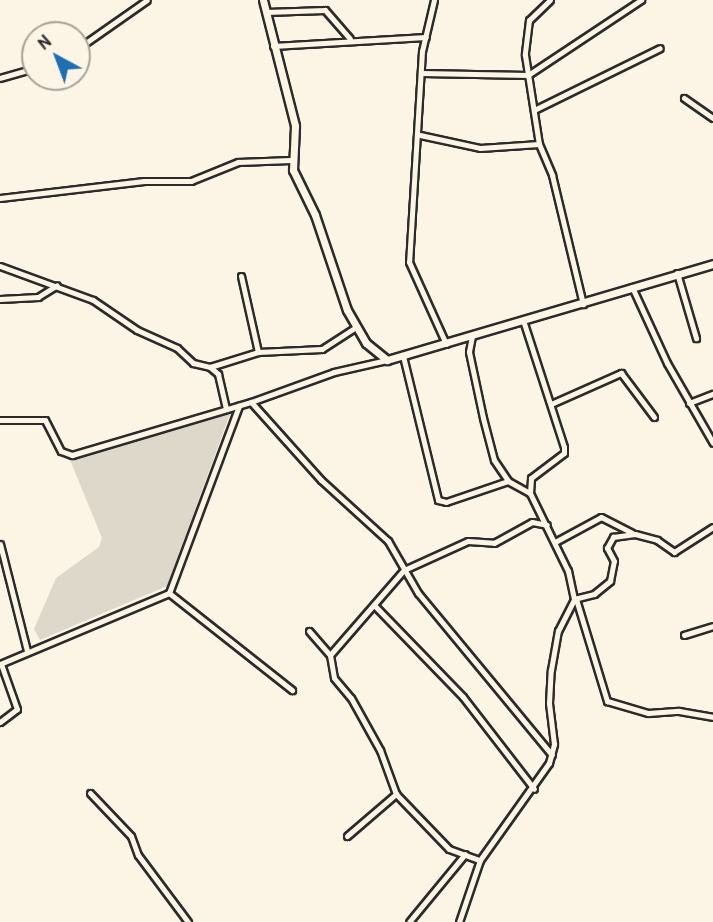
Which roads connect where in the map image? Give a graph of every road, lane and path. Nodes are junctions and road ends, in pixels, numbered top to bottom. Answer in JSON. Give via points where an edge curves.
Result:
{"nodes":[{"id":1,"x":147,"y":0,"type":"edge"},
{"id":2,"x":263,"y":0,"type":"edge"},
{"id":3,"x":434,"y":0,"type":"edge"},
{"id":4,"x":550,"y":0,"type":"edge"},
{"id":5,"x":641,"y":0,"type":"edge"},
{"id":6,"x":266,"y":12,"type":"junction"},
{"id":7,"x":426,"y":37,"type":"junction"},
{"id":8,"x":91,"y":39,"type":"edge"},
{"id":9,"x":350,"y":39,"type":"junction"},
{"id":10,"x":273,"y":46,"type":"junction"},
{"id":11,"x":660,"y":48,"type":"dead end"},
{"id":12,"x":21,"y":72,"type":"edge"},
{"id":13,"x":422,"y":73,"type":"junction"},
{"id":14,"x":528,"y":75,"type":"junction"},
{"id":15,"x":0,"y":78,"type":"edge"},
{"id":16,"x":684,"y":98,"type":"dead end"},
{"id":17,"x":534,"y":110,"type":"junction"},
{"id":18,"x":713,"y":118,"type":"edge"},
{"id":19,"x":420,"y":135,"type":"junction"},
{"id":20,"x":539,"y":145,"type":"junction"},
{"id":21,"x":291,"y":160,"type":"junction"},
{"id":22,"x":0,"y":198,"type":"edge"},
{"id":23,"x":713,"y":264,"type":"edge"},
{"id":24,"x":0,"y":265,"type":"edge"},
{"id":25,"x":677,"y":273,"type":"junction"},
{"id":26,"x":241,"y":276,"type":"dead end"},
{"id":27,"x":57,"y":285,"type":"junction"},
{"id":28,"x":632,"y":287,"type":"junction"},
{"id":29,"x":0,"y":299,"type":"edge"},
{"id":30,"x":583,"y":304,"type":"junction"},
{"id":31,"x":523,"y":320,"type":"junction"},
{"id":32,"x":356,"y":327,"type":"junction"},
{"id":33,"x":472,"y":337,"type":"junction"},
{"id":34,"x":696,"y":338,"type":"dead end"},
{"id":35,"x":446,"y":344,"type":"junction"},
{"id":36,"x":258,"y":352,"type":"junction"},
{"id":37,"x":403,"y":356,"type":"junction"},
{"id":38,"x":387,"y":360,"type":"junction"},
{"id":39,"x":210,"y":367,"type":"junction"},
{"id":40,"x":713,"y":394,"type":"edge"},
{"id":41,"x":251,"y":402,"type":"junction"},
{"id":42,"x":689,"y":403,"type":"junction"},
{"id":43,"x":551,"y":404,"type":"junction"},
{"id":44,"x":239,"y":406,"type":"junction"},
{"id":45,"x":226,"y":409,"type":"junction"},
{"id":46,"x":654,"y":417,"type":"dead end"},
{"id":47,"x":0,"y":420,"type":"edge"},
{"id":48,"x":713,"y":443,"type":"edge"},
{"id":49,"x":508,"y":481,"type":"junction"},
{"id":50,"x":530,"y":493,"type":"junction"},
{"id":51,"x":547,"y":524,"type":"junction"},
{"id":52,"x":713,"y":527,"type":"edge"},
{"id":53,"x":635,"y":534,"type":"junction"},
{"id":54,"x":555,"y":542,"type":"junction"},
{"id":55,"x":0,"y":544,"type":"edge"},
{"id":56,"x":404,"y":570,"type":"junction"},
{"id":57,"x":169,"y":593,"type":"junction"},
{"id":58,"x":575,"y":599,"type":"junction"},
{"id":59,"x":374,"y":605,"type":"junction"},
{"id":60,"x":713,"y":626,"type":"edge"},
{"id":61,"x":309,"y":631,"type":"dead end"},
{"id":62,"x":684,"y":635,"type":"dead end"},
{"id":63,"x":27,"y":651,"type":"junction"},
{"id":64,"x":330,"y":655,"type":"junction"},
{"id":65,"x":0,"y":664,"type":"edge"},
{"id":66,"x":292,"y":690,"type":"dead end"},
{"id":67,"x":713,"y":717,"type":"edge"},
{"id":68,"x":0,"y":722,"type":"edge"},
{"id":69,"x":552,"y":755,"type":"junction"},
{"id":70,"x":534,"y":789,"type":"junction"},
{"id":71,"x":90,"y":793,"type":"dead end"},
{"id":72,"x":396,"y":794,"type":"junction"},
{"id":73,"x":347,"y":836,"type":"dead end"},
{"id":74,"x":466,"y":853,"type":"junction"},
{"id":75,"x":480,"y":860,"type":"junction"},
{"id":76,"x":188,"y":922,"type":"edge"},
{"id":77,"x":410,"y":922,"type":"edge"},
{"id":78,"x":459,"y":922,"type":"edge"}],
"edges":[{"from":1,"to":8,"type":"street"},
{"from":2,"to":6,"type":"street"},
{"from":3,"to":7,"type":"street"},
{"from":4,"to":14,"type":"street","via":[[534,13],[525,29]]},
{"from":5,"to":14,"type":"street"},
{"from":6,"to":9,"type":"street","via":[[325,10]]},
{"from":6,"to":10,"type":"street"},
{"from":7,"to":9,"type":"street"},
{"from":7,"to":13,"type":"street"},
{"from":9,"to":10,"type":"street"},
{"from":10,"to":21,"type":"street","via":[[295,126]]},
{"from":11,"to":17,"type":"street"},
{"from":12,"to":15,"type":"street"},
{"from":13,"to":14,"type":"street"},
{"from":13,"to":19,"type":"street"},
{"from":14,"to":17,"type":"street"},
{"from":16,"to":18,"type":"street"},
{"from":17,"to":20,"type":"street"},
{"from":19,"to":20,"type":"street","via":[[480,148]]},
{"from":19,"to":35,"type":"street","via":[[409,262]]},
{"from":20,"to":30,"type":"street","via":[[552,175]]},
{"from":21,"to":22,"type":"street","via":[[238,162],[191,181],[144,181]]},
{"from":21,"to":32,"type":"street"},
{"from":23,"to":25,"type":"street"},
{"from":24,"to":27,"type":"street"},
{"from":25,"to":28,"type":"street"},
{"from":25,"to":34,"type":"street"},
{"from":26,"to":36,"type":"street"},
{"from":27,"to":29,"type":"street","via":[[38,297]]},
{"from":27,"to":39,"type":"street","via":[[177,348],[193,363]]},
{"from":28,"to":30,"type":"street"},
{"from":28,"to":42,"type":"street"},
{"from":30,"to":31,"type":"street"},
{"from":31,"to":33,"type":"street"},
{"from":31,"to":43,"type":"street"},
{"from":32,"to":36,"type":"street","via":[[322,349]]},
{"from":32,"to":38,"type":"street"},
{"from":33,"to":35,"type":"street"},
{"from":33,"to":49,"type":"street","via":[[469,352],[483,418],[494,460]]},
{"from":35,"to":37,"type":"street"},
{"from":36,"to":39,"type":"street"},
{"from":37,"to":38,"type":"street"},
{"from":37,"to":49,"type":"street","via":[[438,500],[446,502]]},
{"from":38,"to":41,"type":"street","via":[[334,372]]},
{"from":39,"to":45,"type":"street","via":[[218,374]]},
{"from":40,"to":42,"type":"street"},
{"from":41,"to":44,"type":"street"},
{"from":41,"to":56,"type":"street","via":[[321,480],[388,541]]},
{"from":42,"to":48,"type":"street"},
{"from":43,"to":46,"type":"street","via":[[619,372]]},
{"from":43,"to":50,"type":"street","via":[[564,453],[531,478]]},
{"from":44,"to":45,"type":"street"},
{"from":44,"to":57,"type":"street"},
{"from":45,"to":47,"type":"street","via":[[72,456],[61,451],[45,420]]},
{"from":49,"to":50,"type":"street"},
{"from":50,"to":51,"type":"street"},
{"from":51,"to":54,"type":"street"},
{"from":51,"to":56,"type":"street","via":[[532,522],[494,543],[468,541]]},
{"from":52,"to":53,"type":"street","via":[[674,552],[657,540]]},
{"from":53,"to":54,"type":"street","via":[[601,517]]},
{"from":53,"to":58,"type":"street","via":[[610,540],[607,548],[614,561],[610,581],[594,594]]},
{"from":54,"to":58,"type":"street"},
{"from":55,"to":63,"type":"street"},
{"from":56,"to":59,"type":"street"},
{"from":56,"to":69,"type":"street"},
{"from":57,"to":63,"type":"street"},
{"from":57,"to":66,"type":"street"},
{"from":58,"to":67,"type":"street","via":[[607,701],[648,713],[679,710]]},
{"from":58,"to":69,"type":"street","via":[[558,631],[551,670]]},
{"from":59,"to":64,"type":"street"},
{"from":59,"to":70,"type":"street","via":[[463,697]]},
{"from":60,"to":62,"type":"street"},
{"from":61,"to":64,"type":"street"},
{"from":63,"to":65,"type":"street"},
{"from":64,"to":72,"type":"street","via":[[335,680],[351,698],[380,750]]},
{"from":65,"to":68,"type":"street","via":[[17,709]]},
{"from":69,"to":70,"type":"street"},
{"from":70,"to":75,"type":"street"},
{"from":71,"to":76,"type":"street","via":[[131,836],[138,855]]},
{"from":72,"to":73,"type":"street"},
{"from":72,"to":74,"type":"street","via":[[449,849]]},
{"from":74,"to":75,"type":"street"},
{"from":74,"to":77,"type":"street"},
{"from":75,"to":78,"type":"street"}]}
